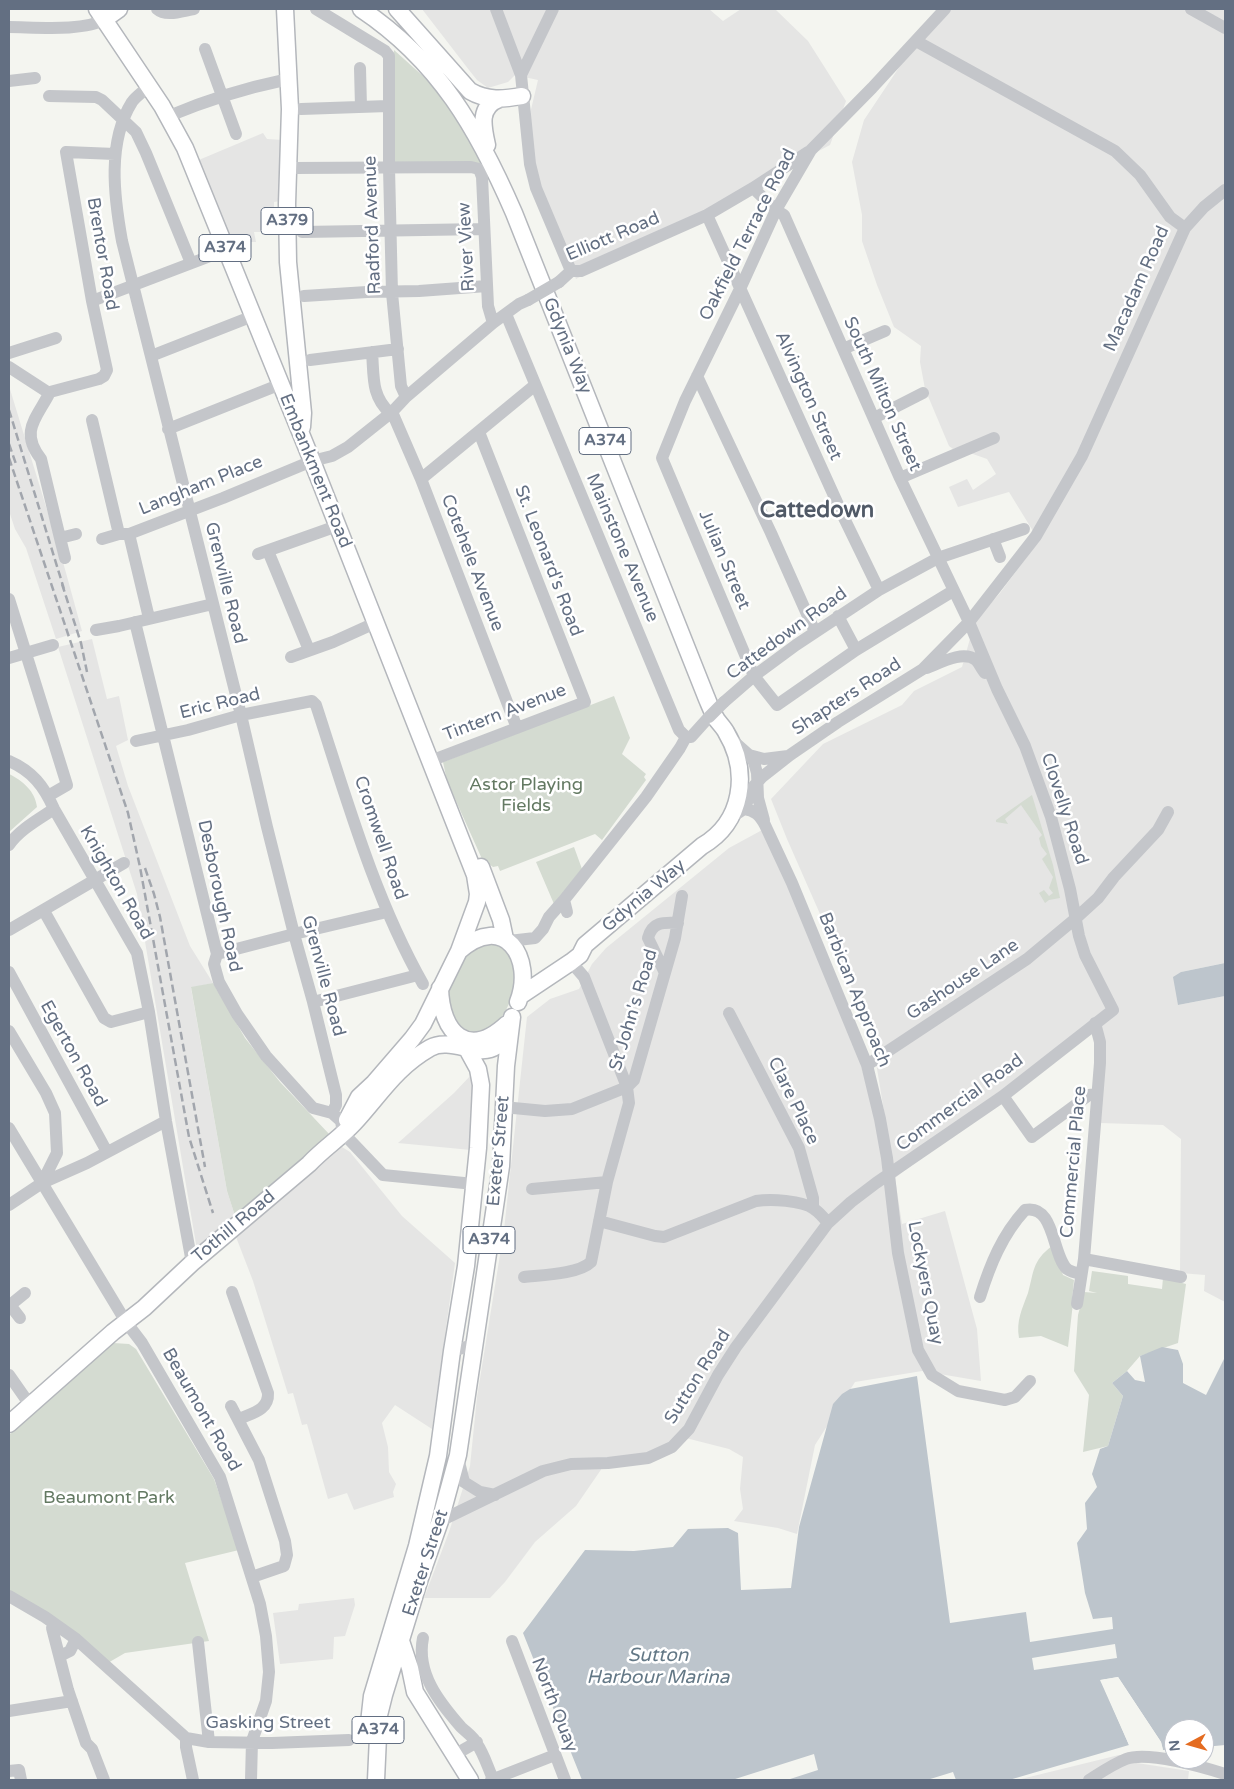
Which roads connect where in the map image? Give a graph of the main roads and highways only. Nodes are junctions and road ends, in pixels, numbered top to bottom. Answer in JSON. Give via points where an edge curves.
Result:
{"nodes":[{"id":1,"x":119,"y":9,"type":"edge"},
{"id":2,"x":285,"y":9,"type":"edge"},
{"id":3,"x":296,"y":9,"type":"edge"},
{"id":4,"x":361,"y":9,"type":"edge"},
{"id":5,"x":387,"y":9,"type":"edge"},
{"id":6,"x":397,"y":9,"type":"edge"},
{"id":7,"x":101,"y":14,"type":"edge"},
{"id":8,"x":422,"y":59,"type":"junction"},
{"id":9,"x":288,"y":61,"type":"junction"},
{"id":10,"x":522,"y":96,"type":"road end"},
{"id":11,"x":499,"y":99,"type":"junction"},
{"id":12,"x":486,"y":166,"type":"junction"},
{"id":13,"x":302,"y":413,"type":"junction"},
{"id":14,"x":302,"y":437,"type":"junction"},
{"id":15,"x":316,"y":459,"type":"junction"},
{"id":16,"x":709,"y":721,"type":"junction"},
{"id":17,"x":702,"y":846,"type":"junction"},
{"id":18,"x":509,"y":942,"type":"junction"},
{"id":19,"x":585,"y":945,"type":"junction"},
{"id":20,"x":459,"y":951,"type":"junction"},
{"id":21,"x":556,"y":974,"type":"junction"},
{"id":22,"x":440,"y":988,"type":"junction"},
{"id":23,"x":520,"y":996,"type":"junction"},
{"id":24,"x":510,"y":1020,"type":"junction"},
{"id":25,"x":465,"y":1044,"type":"junction"},
{"id":26,"x":506,"y":1066,"type":"junction"},
{"id":27,"x":342,"y":1133,"type":"junction"},
{"id":28,"x":9,"y":1424,"type":"edge"},
{"id":29,"x":440,"y":1520,"type":"junction"},
{"id":30,"x":417,"y":1546,"type":"junction"},
{"id":31,"x":401,"y":1641,"type":"junction"},
{"id":32,"x":382,"y":1678,"type":"junction"},
{"id":33,"x":416,"y":1692,"type":"junction"},
{"id":34,"x":367,"y":1780,"type":"edge"},
{"id":35,"x":376,"y":1780,"type":"edge"},
{"id":36,"x":470,"y":1780,"type":"edge"}],
"edges":[{"from":1,"to":7,"type":"main road"},
{"from":2,"to":9,"type":"main road","number":"A379"},
{"from":3,"to":9,"type":"main road","number":"A379"},
{"from":4,"to":8,"type":"main road","name":"Gdynia Way","number":"A374","via":[[384,24]]},
{"from":5,"to":8,"type":"main road"},
{"from":6,"to":11,"type":"main road","via":[[470,91]]},
{"from":7,"to":14,"type":"main road","name":"Embankment Road","number":"A374","via":[[169,116],[185,148]]},
{"from":8,"to":12,"type":"main road","name":"Gdynia Way","number":"A374","via":[[482,143]]},
{"from":9,"to":13,"type":"main road","number":"A379","via":[[288,262]]},
{"from":10,"to":11,"type":"main road"},
{"from":11,"to":12,"type":"main road","via":[[486,108],[483,119]]},
{"from":12,"to":16,"type":"main road","name":"Gdynia Way","number":"A374","via":[[514,213]]},
{"from":13,"to":14,"type":"main road","number":"A374"},
{"from":13,"to":15,"type":"main road","name":"Embankment Road","number":"A374"},
{"from":14,"to":15,"type":"main road","name":"Embankment Road","number":"A374"},
{"from":15,"to":18,"type":"main road","name":"Embankment Road","number":"A374"},
{"from":15,"to":20,"type":"main road","name":"Embankment Road","number":"A374","via":[[337,526],[475,875],[477,902]]},
{"from":16,"to":17,"type":"main road","name":"Gdynia Way","number":"A374","via":[[728,763],[730,787],[725,808]]},
{"from":16,"to":17,"type":"main road","name":"Gdynia Way","number":"A374","via":[[729,737],[740,778],[738,800],[730,819],[715,839]]},
{"from":17,"to":19,"type":"main road","name":"Gdynia Way"},
{"from":18,"to":19,"type":"main road","name":"Gdynia Way","number":"A374","via":[[539,970],[572,948]]},
{"from":18,"to":20,"type":"main road","via":[[489,935],[481,936]]},
{"from":18,"to":23,"type":"main road","via":[[521,965]]},
{"from":19,"to":21,"type":"main road","name":"Gdynia Way","number":"A374","via":[[580,955]]},
{"from":20,"to":22,"type":"main road"},
{"from":21,"to":23,"type":"main road","name":"Gdynia Way","number":"A374"},
{"from":21,"to":26,"type":"main road","number":"A374","via":[[529,1000]]},
{"from":22,"to":25,"type":"main road","via":[[445,1020]]},
{"from":22,"to":27,"type":"main road","name":"Tothill Road","via":[[423,1024],[359,1097]]},
{"from":23,"to":24,"type":"main road"},
{"from":24,"to":25,"type":"main road","name":"Tothill Road","via":[[498,1045],[486,1051]]},
{"from":24,"to":26,"type":"main road","name":"Exeter Street","number":"A374"},
{"from":25,"to":27,"type":"main road","name":"Tothill Road","via":[[432,1046],[413,1059],[398,1071]]},
{"from":25,"to":30,"type":"main road","name":"Exeter Street","number":"A374","via":[[478,1069],[481,1085],[474,1184],[466,1266],[438,1456]]},
{"from":26,"to":29,"type":"main road","name":"Exeter Street","number":"A374","via":[[501,1166],[458,1455]]},
{"from":27,"to":28,"type":"main road","name":"Tothill Road"},
{"from":29,"to":30,"type":"main road"},
{"from":29,"to":31,"type":"main road","name":"Exeter Street","number":"A374"},
{"from":30,"to":32,"type":"main road","name":"Exeter Street","number":"A374"},
{"from":31,"to":32,"type":"main road","name":"Exeter Street","number":"A374"},
{"from":31,"to":33,"type":"main road"},
{"from":32,"to":33,"type":"main road"},
{"from":32,"to":34,"type":"main road","name":"Exeter Street","number":"A374","via":[[370,1707]]},
{"from":32,"to":35,"type":"main road","name":"Exeter Street","number":"A374"},
{"from":33,"to":36,"type":"main road"}]}
